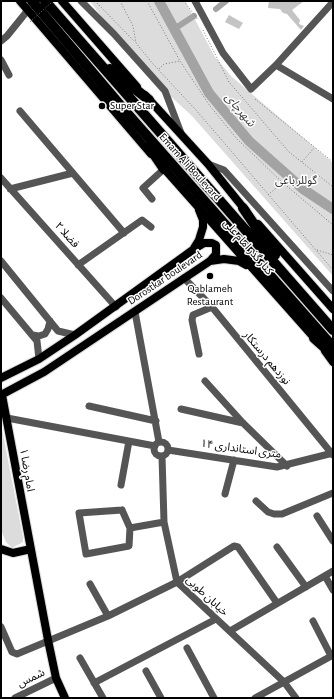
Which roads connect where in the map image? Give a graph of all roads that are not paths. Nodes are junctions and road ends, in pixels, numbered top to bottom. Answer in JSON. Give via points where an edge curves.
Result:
{"nodes":[{"id":1,"x":20,"y":1,"type":"edge"},
{"id":2,"x":32,"y":1,"type":"edge"},
{"id":3,"x":45,"y":1,"type":"edge"},
{"id":4,"x":62,"y":1,"type":"edge"},
{"id":5,"x":81,"y":1,"type":"edge"},
{"id":6,"x":195,"y":1,"type":"edge"},
{"id":7,"x":333,"y":2,"type":"edge"},
{"id":8,"x":28,"y":10,"type":"junction"},
{"id":9,"x":1,"y":41,"type":"edge"},
{"id":10,"x":88,"y":51,"type":"junction"},
{"id":11,"x":1,"y":60,"type":"edge"},
{"id":12,"x":276,"y":65,"type":"junction"},
{"id":13,"x":9,"y":75,"type":"dead end"},
{"id":14,"x":333,"y":99,"type":"edge"},
{"id":15,"x":149,"y":100,"type":"junction"},
{"id":16,"x":20,"y":111,"type":"dead end"},
{"id":17,"x":126,"y":112,"type":"junction"},
{"id":18,"x":183,"y":139,"type":"junction"},
{"id":19,"x":208,"y":164,"type":"junction"},
{"id":20,"x":164,"y":169,"type":"junction"},
{"id":21,"x":73,"y":173,"type":"junction"},
{"id":22,"x":1,"y":178,"type":"edge"},
{"id":23,"x":10,"y":189,"type":"junction"},
{"id":24,"x":152,"y":199,"type":"dead end"},
{"id":25,"x":197,"y":205,"type":"junction"},
{"id":26,"x":244,"y":208,"type":"junction"},
{"id":27,"x":151,"y":226,"type":"dead end"},
{"id":28,"x":124,"y":233,"type":"junction"},
{"id":29,"x":194,"y":249,"type":"junction"},
{"id":30,"x":1,"y":261,"type":"edge"},
{"id":31,"x":210,"y":261,"type":"junction"},
{"id":32,"x":78,"y":265,"type":"junction"},
{"id":33,"x":251,"y":268,"type":"junction"},
{"id":34,"x":184,"y":278,"type":"junction"},
{"id":35,"x":297,"y":288,"type":"junction"},
{"id":36,"x":333,"y":291,"type":"edge"},
{"id":37,"x":1,"y":298,"type":"edge"},
{"id":38,"x":116,"y":307,"type":"junction"},
{"id":39,"x":212,"y":307,"type":"junction"},
{"id":40,"x":333,"y":309,"type":"edge"},
{"id":41,"x":135,"y":312,"type":"junction"},
{"id":42,"x":50,"y":321,"type":"junction"},
{"id":43,"x":333,"y":330,"type":"edge"},
{"id":44,"x":32,"y":335,"type":"junction"},
{"id":45,"x":75,"y":335,"type":"junction"},
{"id":46,"x":314,"y":338,"type":"junction"},
{"id":47,"x":333,"y":347,"type":"edge"},
{"id":48,"x":199,"y":354,"type":"dead end"},
{"id":49,"x":333,"y":355,"type":"edge"},
{"id":50,"x":39,"y":359,"type":"junction"},
{"id":51,"x":333,"y":362,"type":"edge"},
{"id":52,"x":1,"y":378,"type":"edge"},
{"id":53,"x":205,"y":381,"type":"dead end"},
{"id":54,"x":2,"y":395,"type":"edge"},
{"id":55,"x":88,"y":406,"type":"dead end"},
{"id":56,"x":181,"y":409,"type":"dead end"},
{"id":57,"x":7,"y":418,"type":"junction"},
{"id":58,"x":156,"y":421,"type":"junction"},
{"id":59,"x":244,"y":423,"type":"junction"},
{"id":60,"x":129,"y":441,"type":"junction"},
{"id":61,"x":157,"y":444,"type":"junction"},
{"id":62,"x":168,"y":450,"type":"junction"},
{"id":63,"x":333,"y":454,"type":"edge"},
{"id":64,"x":162,"y":456,"type":"junction"},
{"id":65,"x":234,"y":460,"type":"junction"},
{"id":66,"x":287,"y":466,"type":"junction"},
{"id":67,"x":121,"y":485,"type":"dead end"},
{"id":68,"x":333,"y":493,"type":"edge"},
{"id":69,"x":225,"y":494,"type":"dead end"},
{"id":70,"x":256,"y":501,"type":"dead end"},
{"id":71,"x":317,"y":516,"type":"dead end"},
{"id":72,"x":164,"y":522,"type":"junction"},
{"id":73,"x":130,"y":528,"type":"junction"},
{"id":74,"x":333,"y":542,"type":"edge"},
{"id":75,"x":277,"y":547,"type":"dead end"},
{"id":76,"x":1,"y":549,"type":"edge"},
{"id":77,"x":31,"y":549,"type":"junction"},
{"id":78,"x":333,"y":571,"type":"edge"},
{"id":79,"x":325,"y":576,"type":"junction"},
{"id":80,"x":177,"y":582,"type":"junction"},
{"id":81,"x":90,"y":584,"type":"dead end"},
{"id":82,"x":306,"y":587,"type":"junction"},
{"id":83,"x":333,"y":590,"type":"edge"},
{"id":84,"x":277,"y":603,"type":"junction"},
{"id":85,"x":108,"y":616,"type":"junction"},
{"id":86,"x":216,"y":619,"type":"junction"},
{"id":87,"x":313,"y":621,"type":"dead end"},
{"id":88,"x":1,"y":628,"type":"edge"},
{"id":89,"x":230,"y":631,"type":"junction"},
{"id":90,"x":48,"y":640,"type":"junction"},
{"id":91,"x":187,"y":648,"type":"dead end"},
{"id":92,"x":332,"y":656,"type":"edge"},
{"id":93,"x":80,"y":658,"type":"dead end"},
{"id":94,"x":146,"y":671,"type":"dead end"},
{"id":95,"x":56,"y":678,"type":"junction"},
{"id":96,"x":284,"y":682,"type":"junction"},
{"id":97,"x":94,"y":683,"type":"junction"},
{"id":98,"x":266,"y":695,"type":"edge"},
{"id":99,"x":15,"y":698,"type":"edge"},
{"id":100,"x":65,"y":698,"type":"edge"},
{"id":101,"x":103,"y":698,"type":"edge"},
{"id":102,"x":160,"y":698,"type":"edge"},
{"id":103,"x":214,"y":698,"type":"edge"},
{"id":104,"x":255,"y":698,"type":"edge"},
{"id":105,"x":296,"y":698,"type":"edge"}],
"edges":[{"from":1,"to":8,"type":"main road","name":"کنار گذر امام علی"},
{"from":2,"to":17,"type":"highway","name":"Emam Ali Boulevard"},
{"from":3,"to":10,"type":"highway","name":"Emam Ali Boulevard"},
{"from":4,"to":15,"type":"main road","name":"کنار گذر امام علی"},
{"from":5,"to":18,"type":"street","via":[[165,91]]},
{"from":6,"to":12,"type":"street","via":[[223,53],[251,89]]},
{"from":7,"to":12,"type":"street"},
{"from":8,"to":9,"type":"street"},
{"from":8,"to":20,"type":"main road","name":"کنار گذر امام علی"},
{"from":10,"to":15,"type":"highway"},
{"from":10,"to":35,"type":"highway","name":"Emam Ali Boulevard"},
{"from":11,"to":13,"type":"street"},
{"from":12,"to":14,"type":"street"},
{"from":15,"to":18,"type":"main road","name":"کنار گذر امام علی"},
{"from":16,"to":21,"type":"street"},
{"from":17,"to":20,"type":"highway"},
{"from":17,"to":47,"type":"highway","name":"Emam Ali Boulevard"},
{"from":18,"to":19,"type":"main road","name":"کنار گذر امام علی"},
{"from":19,"to":26,"type":"main road","name":"کنار گذر امام علی"},
{"from":19,"to":36,"type":"street","via":[[224,170]]},
{"from":20,"to":24,"type":"street","via":[[143,188]]},
{"from":20,"to":25,"type":"main road","name":"کنار گذر امام علی"},
{"from":21,"to":23,"type":"street"},
{"from":21,"to":28,"type":"street"},
{"from":22,"to":23,"type":"street","name":"فضلا ۲"},
{"from":23,"to":32,"type":"street","name":"فضلا ۲"},
{"from":25,"to":29,"type":"main road","via":[[203,227]]},
{"from":25,"to":33,"type":"main road","name":"کنار گذر امام علی"},
{"from":26,"to":35,"type":"highway"},
{"from":26,"to":40,"type":"main road","name":"کنار گذر امام علی"},
{"from":27,"to":28,"type":"street","via":[[142,220]]},
{"from":28,"to":32,"type":"street"},
{"from":29,"to":31,"type":"main road","name":"Dorostkar boulevard","via":[[204,243],[216,245],[216,254]]},
{"from":29,"to":38,"type":"main road","name":"Dorostkar boulevard"},
{"from":30,"to":42,"type":"street"},
{"from":31,"to":33,"type":"main road","via":[[238,261]]},
{"from":31,"to":34,"type":"main road","name":"Dorostkar boulevard"},
{"from":32,"to":38,"type":"street","name":"فضلا ۲"},
{"from":33,"to":46,"type":"main road","name":"کنار گذر امام علی"},
{"from":34,"to":39,"type":"street","name":"نوزدهم درستکار"},
{"from":34,"to":41,"type":"main road","name":"Dorostkar boulevard"},
{"from":35,"to":43,"type":"highway","name":"Emam Ali Boulevard"},
{"from":37,"to":44,"type":"street"},
{"from":38,"to":45,"type":"main road","name":"Dorostkar boulevard"},
{"from":39,"to":48,"type":"street","via":[[194,315],[192,320]]},
{"from":39,"to":63,"type":"street","name":"نوزدهم درستکار"},
{"from":41,"to":54,"type":"main road","name":"Dorostkar boulevard","via":[[44,372]]},
{"from":41,"to":58,"type":"street"},
{"from":42,"to":44,"type":"street","via":[[45,334]]},
{"from":42,"to":45,"type":"street","via":[[58,331]]},
{"from":44,"to":50,"type":"street","via":[[36,341]]},
{"from":45,"to":50,"type":"main road","name":"Dorostkar boulevard"},
{"from":46,"to":49,"type":"highway"},
{"from":46,"to":51,"type":"main road","name":"کنار گذر امام علی"},
{"from":50,"to":52,"type":"main road","name":"Dorostkar boulevard"},
{"from":53,"to":59,"type":"street"},
{"from":54,"to":57,"type":"main road","name":"امام رضا ۱"},
{"from":55,"to":58,"type":"street"},
{"from":56,"to":59,"type":"street"},
{"from":57,"to":60,"type":"street"},
{"from":57,"to":77,"type":"main road","name":"امام رضا ۱"},
{"from":58,"to":61,"type":"street"},
{"from":59,"to":66,"type":"street"},
{"from":60,"to":61,"type":"street"},
{"from":60,"to":67,"type":"street"},
{"from":61,"to":62,"type":"street","via":[[166,444]]},
{"from":61,"to":64,"type":"street","via":[[155,453]]},
{"from":62,"to":64,"type":"street"},
{"from":62,"to":65,"type":"street","name":"۱۴ متری استانداری"},
{"from":63,"to":66,"type":"street","name":"۱۴ متری استانداری"},
{"from":64,"to":72,"type":"street","name":"خیابان طوبی"},
{"from":65,"to":66,"type":"street","name":"۱۴ متری استانداری","via":[[277,467]]},
{"from":65,"to":69,"type":"street"},
{"from":68,"to":70,"type":"street","via":[[282,514],[268,512]]},
{"from":71,"to":74,"type":"street"},
{"from":72,"to":73,"type":"street"},
{"from":72,"to":80,"type":"street","name":"خیابان طوبی"},
{"from":73,"to":73,"type":"street","via":[[122,510],[79,513],[86,554],[129,546]]},
{"from":75,"to":82,"type":"street"},
{"from":76,"to":77,"type":"main road","via":[[13,553]]},
{"from":77,"to":90,"type":"main road","name":"امام رضا ۱"},
{"from":78,"to":79,"type":"street"},
{"from":79,"to":82,"type":"street"},
{"from":79,"to":83,"type":"street"},
{"from":80,"to":84,"type":"street","via":[[228,549],[238,547]]},
{"from":80,"to":85,"type":"street"},
{"from":80,"to":86,"type":"street","name":"خیابان طوبی"},
{"from":81,"to":85,"type":"street"},
{"from":82,"to":84,"type":"street"},
{"from":84,"to":89,"type":"street"},
{"from":85,"to":90,"type":"street"},
{"from":86,"to":89,"type":"street","name":"خیابان طوبی"},
{"from":86,"to":97,"type":"street"},
{"from":87,"to":92,"type":"street"},
{"from":88,"to":90,"type":"street","via":[[15,654]]},
{"from":89,"to":96,"type":"street","name":"خیابان طوبی"},
{"from":90,"to":95,"type":"main road","name":"امام رضا ۱"},
{"from":91,"to":103,"type":"street"},
{"from":92,"to":96,"type":"street"},
{"from":93,"to":97,"type":"street"},
{"from":94,"to":102,"type":"street"},
{"from":95,"to":99,"type":"street","name":"شمس"},
{"from":95,"to":100,"type":"main road","name":"امام رضا ۱"},
{"from":96,"to":98,"type":"street"},
{"from":96,"to":105,"type":"street","name":"خیابان طوبی"},
{"from":97,"to":101,"type":"street"},
{"from":98,"to":104,"type":"street"}]}
